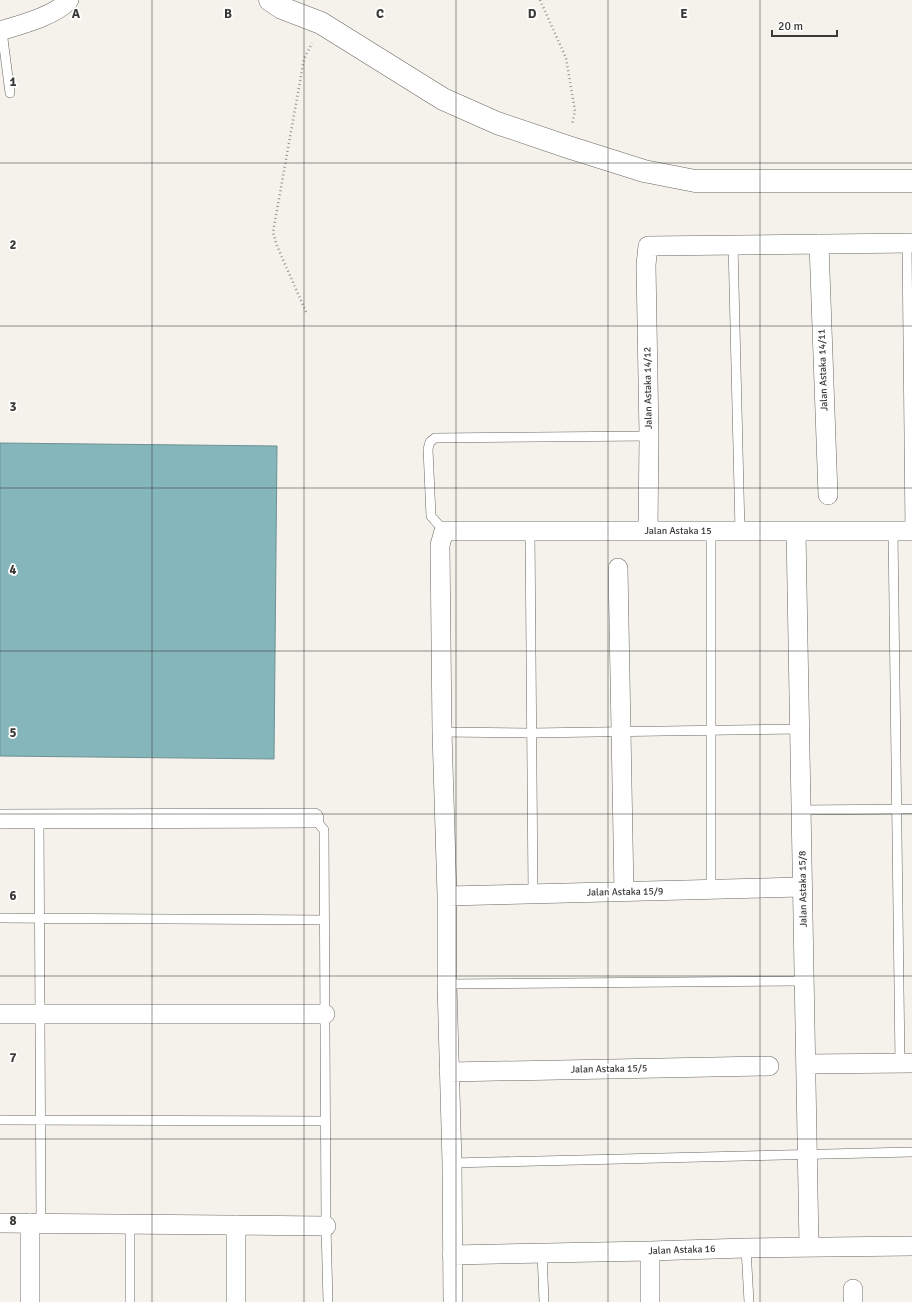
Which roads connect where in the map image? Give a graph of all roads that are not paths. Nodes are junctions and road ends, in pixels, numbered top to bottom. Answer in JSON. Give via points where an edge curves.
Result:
{"nodes":[{"id":1,"x":70,"y":0,"type":"edge"},
{"id":2,"x":270,"y":0,"type":"edge"},
{"id":3,"x":302,"y":0,"type":"edge"},
{"id":4,"x":321,"y":23,"type":"junction"},
{"id":5,"x":1,"y":31,"type":"edge"},
{"id":6,"x":10,"y":93,"type":"dead end"},
{"id":7,"x":912,"y":181,"type":"edge"},
{"id":8,"x":910,"y":243,"type":"edge"},
{"id":9,"x":733,"y":244,"type":"junction"},
{"id":10,"x":819,"y":244,"type":"junction"},
{"id":11,"x":649,"y":436,"type":"junction"},
{"id":12,"x":828,"y":495,"type":"dead end"},
{"id":13,"x":648,"y":531,"type":"junction"},
{"id":14,"x":711,"y":531,"type":"junction"},
{"id":15,"x":740,"y":531,"type":"junction"},
{"id":16,"x":796,"y":531,"type":"junction"},
{"id":17,"x":905,"y":531,"type":"edge"},
{"id":18,"x":444,"y":532,"type":"junction"},
{"id":19,"x":530,"y":532,"type":"junction"},
{"id":20,"x":618,"y":568,"type":"dead end"},
{"id":21,"x":800,"y":729,"type":"junction"},
{"id":22,"x":711,"y":730,"type":"junction"},
{"id":23,"x":621,"y":731,"type":"junction"},
{"id":24,"x":442,"y":732,"type":"junction"},
{"id":25,"x":531,"y":733,"type":"junction"},
{"id":26,"x":897,"y":809,"type":"junction"},
{"id":27,"x":912,"y":809,"type":"edge"},
{"id":28,"x":801,"y":810,"type":"junction"},
{"id":29,"x":314,"y":818,"type":"joint"},
{"id":30,"x":0,"y":819,"type":"edge"},
{"id":31,"x":39,"y":819,"type":"junction"},
{"id":32,"x":802,"y":887,"type":"junction"},
{"id":33,"x":711,"y":890,"type":"junction"},
{"id":34,"x":624,"y":892,"type":"junction"},
{"id":35,"x":533,"y":894,"type":"junction"},
{"id":36,"x":447,"y":896,"type":"junction"},
{"id":37,"x":0,"y":918,"type":"edge"},
{"id":38,"x":39,"y":919,"type":"junction"},
{"id":39,"x":324,"y":920,"type":"junction"},
{"id":40,"x":804,"y":981,"type":"junction"},
{"id":41,"x":447,"y":984,"type":"junction"},
{"id":42,"x":0,"y":1014,"type":"edge"},
{"id":43,"x":40,"y":1014,"type":"junction"},
{"id":44,"x":325,"y":1014,"type":"junction"},
{"id":45,"x":906,"y":1063,"type":"edge"},
{"id":46,"x":806,"y":1064,"type":"junction"},
{"id":47,"x":769,"y":1066,"type":"dead end"},
{"id":48,"x":450,"y":1072,"type":"junction"},
{"id":49,"x":0,"y":1120,"type":"edge"},
{"id":50,"x":40,"y":1121,"type":"junction"},
{"id":51,"x":326,"y":1121,"type":"junction"},
{"id":52,"x":912,"y":1152,"type":"edge"},
{"id":53,"x":807,"y":1154,"type":"junction"},
{"id":54,"x":452,"y":1162,"type":"junction"},
{"id":55,"x":0,"y":1223,"type":"edge"},
{"id":56,"x":35,"y":1223,"type":"junction"},
{"id":57,"x":130,"y":1224,"type":"junction"},
{"id":58,"x":236,"y":1225,"type":"junction"},
{"id":59,"x":326,"y":1226,"type":"junction"},
{"id":60,"x":809,"y":1246,"type":"junction"},
{"id":61,"x":912,"y":1246,"type":"edge"},
{"id":62,"x":746,"y":1248,"type":"junction"},
{"id":63,"x":650,"y":1251,"type":"junction"},
{"id":64,"x":542,"y":1252,"type":"junction"},
{"id":65,"x":452,"y":1255,"type":"junction"},
{"id":66,"x":30,"y":1302,"type":"edge"},
{"id":67,"x":130,"y":1302,"type":"edge"},
{"id":68,"x":236,"y":1302,"type":"edge"},
{"id":69,"x":328,"y":1302,"type":"edge"},
{"id":70,"x":453,"y":1302,"type":"edge"},
{"id":71,"x":544,"y":1302,"type":"edge"},
{"id":72,"x":650,"y":1302,"type":"edge"},
{"id":73,"x":749,"y":1302,"type":"edge"}],
"edges":[{"from":1,"to":5,"type":"street","via":[[46,15]]},
{"from":2,"to":4,"type":"street","via":[[282,8]]},
{"from":3,"to":4,"type":"street"},
{"from":4,"to":7,"type":"street","via":[[443,99],[497,123],[644,171],[695,181]]},
{"from":5,"to":6,"type":"lane"},
{"from":8,"to":10,"type":"street"},
{"from":8,"to":17,"type":"lane"},
{"from":9,"to":10,"type":"street"},
{"from":9,"to":11,"type":"street","name":"Jalan Astaka 14/12","via":[[648,246],[646,265]]},
{"from":9,"to":15,"type":"lane"},
{"from":10,"to":12,"type":"street","name":"Jalan Astaka 14/11"},
{"from":11,"to":13,"type":"street","name":"Jalan Astaka 14/12"},
{"from":11,"to":18,"type":"lane","via":[[435,438],[430,442],[428,449],[431,516]]},
{"from":13,"to":14,"type":"street","name":"Jalan Astaka 15"},
{"from":13,"to":19,"type":"street","name":"Jalan Astaka 15"},
{"from":14,"to":15,"type":"street","name":"Jalan Astaka 15"},
{"from":14,"to":22,"type":"lane"},
{"from":15,"to":16,"type":"street","name":"Jalan Astaka 15"},
{"from":16,"to":17,"type":"street","name":"Jalan Astaka 15"},
{"from":16,"to":21,"type":"street","name":"Jalan Astaka 15/8"},
{"from":17,"to":26,"type":"lane"},
{"from":18,"to":19,"type":"street","name":"Jalan Astaka 15"},
{"from":18,"to":24,"type":"street","via":[[440,545]]},
{"from":19,"to":25,"type":"lane"},
{"from":20,"to":23,"type":"street"},
{"from":21,"to":22,"type":"lane"},
{"from":21,"to":28,"type":"street","name":"Jalan Astaka 15/8"},
{"from":22,"to":23,"type":"lane"},
{"from":22,"to":33,"type":"lane"},
{"from":23,"to":25,"type":"lane"},
{"from":23,"to":34,"type":"street"},
{"from":24,"to":25,"type":"lane"},
{"from":24,"to":36,"type":"street"},
{"from":25,"to":35,"type":"lane"},
{"from":26,"to":27,"type":"lane"},
{"from":26,"to":28,"type":"lane"},
{"from":26,"to":45,"type":"lane"},
{"from":28,"to":32,"type":"street","name":"Jalan Astaka 15/8"},
{"from":29,"to":31,"type":"street"},
{"from":29,"to":39,"type":"lane","via":[[324,830]]},
{"from":30,"to":31,"type":"street"},
{"from":31,"to":38,"type":"lane"},
{"from":32,"to":33,"type":"street","name":"Jalan Astaka 15/9"},
{"from":32,"to":40,"type":"street","name":"Jalan Astaka 15/8"},
{"from":33,"to":34,"type":"street","name":"Jalan Astaka 15/9"},
{"from":34,"to":35,"type":"street","name":"Jalan Astaka 15/9"},
{"from":35,"to":36,"type":"street","name":"Jalan Astaka 15/9"},
{"from":36,"to":41,"type":"street"},
{"from":37,"to":38,"type":"lane"},
{"from":38,"to":39,"type":"lane"},
{"from":38,"to":43,"type":"lane"},
{"from":39,"to":44,"type":"lane"},
{"from":40,"to":41,"type":"lane"},
{"from":40,"to":46,"type":"street","name":"Jalan Astaka 15/8"},
{"from":41,"to":48,"type":"street"},
{"from":42,"to":43,"type":"street"},
{"from":43,"to":44,"type":"street"},
{"from":43,"to":50,"type":"lane"},
{"from":44,"to":51,"type":"lane"},
{"from":45,"to":46,"type":"street"},
{"from":46,"to":53,"type":"street","name":"Jalan Astaka 15/8"},
{"from":47,"to":48,"type":"street","name":"Jalan Astaka 15/5"},
{"from":48,"to":54,"type":"street"},
{"from":49,"to":50,"type":"lane"},
{"from":50,"to":51,"type":"lane"},
{"from":50,"to":56,"type":"lane"},
{"from":51,"to":59,"type":"lane"},
{"from":52,"to":53,"type":"lane"},
{"from":53,"to":54,"type":"lane"},
{"from":53,"to":60,"type":"street","name":"Jalan Astaka 15/8"},
{"from":54,"to":65,"type":"street"},
{"from":55,"to":56,"type":"street"},
{"from":56,"to":57,"type":"street"},
{"from":56,"to":66,"type":"street"},
{"from":57,"to":58,"type":"street"},
{"from":57,"to":67,"type":"lane"},
{"from":58,"to":59,"type":"street"},
{"from":58,"to":68,"type":"street"},
{"from":59,"to":69,"type":"lane"},
{"from":60,"to":61,"type":"street","name":"Jalan Astaka 16"},
{"from":60,"to":62,"type":"street","name":"Jalan Astaka 16"},
{"from":62,"to":63,"type":"street","name":"Jalan Astaka 16"},
{"from":62,"to":73,"type":"lane"},
{"from":63,"to":64,"type":"street","name":"Jalan Astaka 16"},
{"from":63,"to":72,"type":"street"},
{"from":64,"to":65,"type":"street","name":"Jalan Astaka 16"},
{"from":64,"to":71,"type":"lane"},
{"from":65,"to":70,"type":"street"}]}
